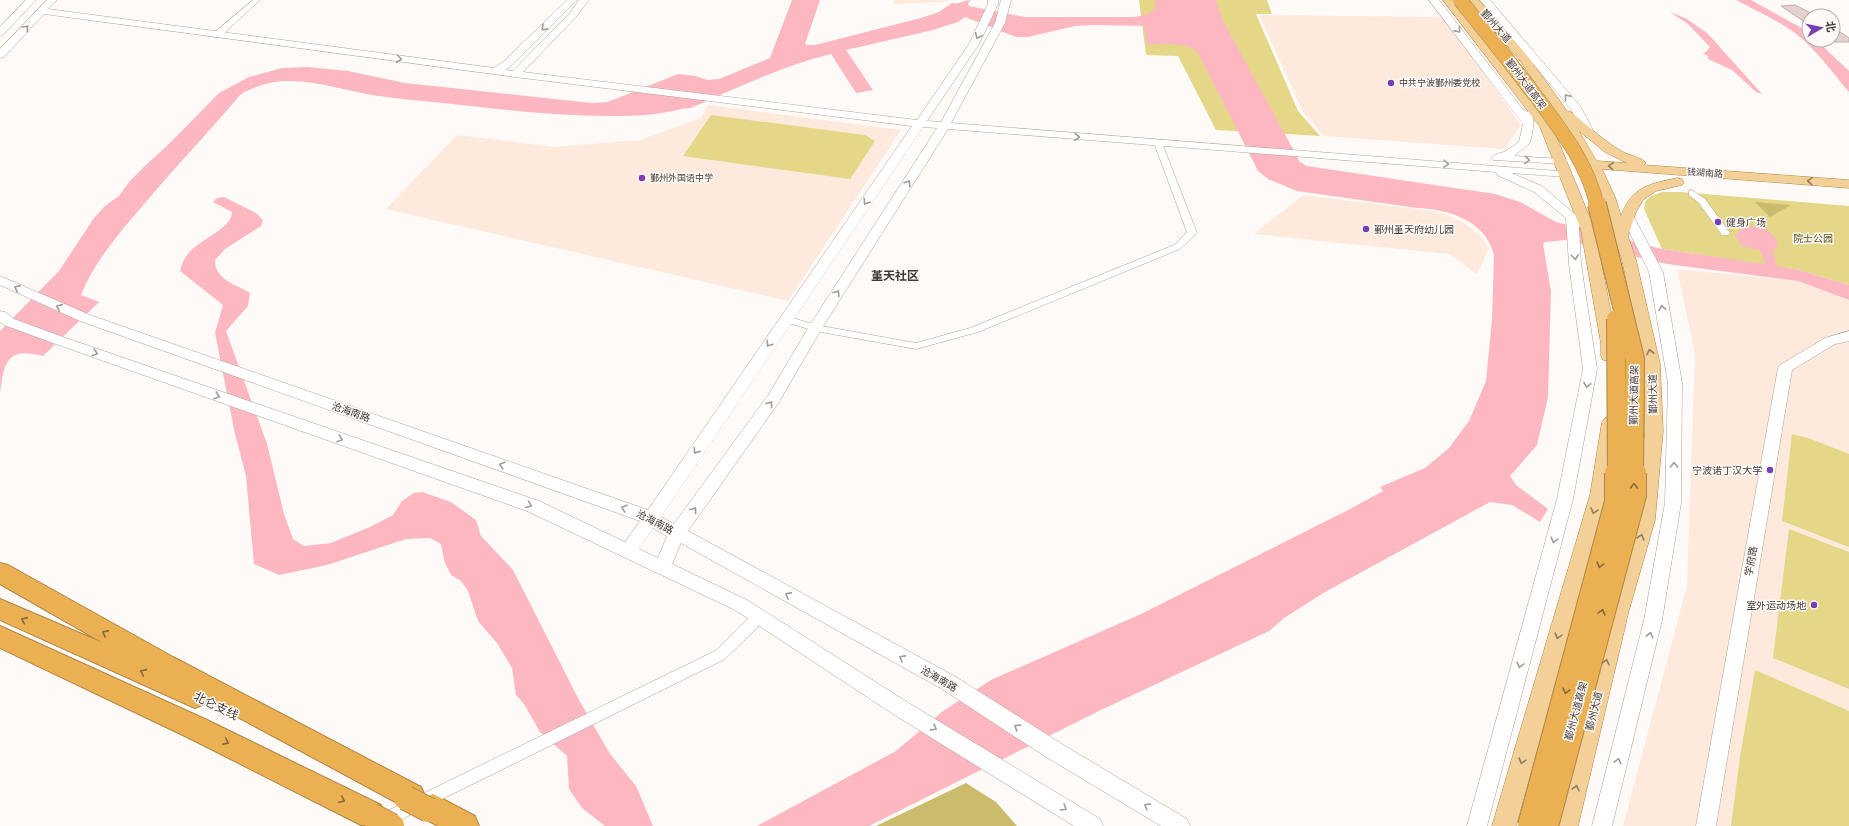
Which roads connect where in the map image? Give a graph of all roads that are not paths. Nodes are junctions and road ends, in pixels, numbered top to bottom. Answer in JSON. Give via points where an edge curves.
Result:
{"nodes":[{"id":1,"x":31,"y":0,"type":"edge"},
{"id":2,"x":257,"y":0,"type":"edge"},
{"id":3,"x":572,"y":0,"type":"edge"},
{"id":4,"x":584,"y":0,"type":"edge"},
{"id":5,"x":993,"y":0,"type":"edge"},
{"id":6,"x":1006,"y":0,"type":"edge"},
{"id":7,"x":1434,"y":0,"type":"edge"},
{"id":8,"x":1448,"y":0,"type":"edge"},
{"id":9,"x":1452,"y":0,"type":"edge"},
{"id":10,"x":1460,"y":0,"type":"edge"},
{"id":11,"x":1473,"y":0,"type":"edge"},
{"id":12,"x":1485,"y":0,"type":"edge"},
{"id":13,"x":46,"y":6,"type":"edge"},
{"id":14,"x":221,"y":32,"type":"junction"},
{"id":15,"x":0,"y":33,"type":"edge"},
{"id":16,"x":0,"y":56,"type":"edge"},
{"id":17,"x":507,"y":64,"type":"junction"},
{"id":18,"x":518,"y":70,"type":"junction"},
{"id":19,"x":496,"y":72,"type":"junction"},
{"id":20,"x":1524,"y":98,"type":"junction"},
{"id":21,"x":1559,"y":110,"type":"junction"},
{"id":22,"x":922,"y":121,"type":"junction"},
{"id":23,"x":946,"y":123,"type":"junction"},
{"id":24,"x":1528,"y":124,"type":"junction"},
{"id":25,"x":1587,"y":130,"type":"junction"},
{"id":26,"x":1158,"y":143,"type":"junction"},
{"id":27,"x":1237,"y":146,"type":"junction"},
{"id":28,"x":1308,"y":150,"type":"junction"},
{"id":29,"x":1494,"y":157,"type":"junction"},
{"id":30,"x":1477,"y":166,"type":"junction"},
{"id":31,"x":1564,"y":168,"type":"junction"},
{"id":32,"x":1595,"y":170,"type":"junction"},
{"id":33,"x":1675,"y":177,"type":"junction"},
{"id":34,"x":1849,"y":184,"type":"edge"},
{"id":35,"x":1692,"y":193,"type":"dead end"},
{"id":36,"x":1849,"y":194,"type":"edge"},
{"id":37,"x":1628,"y":217,"type":"junction"},
{"id":38,"x":1572,"y":218,"type":"junction"},
{"id":39,"x":1588,"y":230,"type":"junction"},
{"id":40,"x":1725,"y":233,"type":"dead end"},
{"id":41,"x":1621,"y":236,"type":"junction"},
{"id":42,"x":0,"y":280,"type":"edge"},
{"id":43,"x":4,"y":318,"type":"edge"},
{"id":44,"x":786,"y":319,"type":"junction"},
{"id":45,"x":815,"y":328,"type":"junction"},
{"id":46,"x":1849,"y":336,"type":"edge"},
{"id":47,"x":650,"y":518,"type":"junction"},
{"id":48,"x":678,"y":533,"type":"junction"},
{"id":49,"x":628,"y":552,"type":"junction"},
{"id":50,"x":662,"y":568,"type":"junction"},
{"id":51,"x":0,"y":572,"type":"edge"},
{"id":52,"x":0,"y":609,"type":"edge"},
{"id":53,"x":760,"y":617,"type":"junction"},
{"id":54,"x":0,"y":637,"type":"edge"},
{"id":55,"x":0,"y":650,"type":"edge"},
{"id":56,"x":198,"y":729,"type":"junction"},
{"id":57,"x":420,"y":803,"type":"junction"},
{"id":58,"x":379,"y":822,"type":"edge"},
{"id":59,"x":460,"y":826,"type":"edge"},
{"id":60,"x":465,"y":826,"type":"edge"},
{"id":61,"x":1093,"y":826,"type":"edge"},
{"id":62,"x":1180,"y":826,"type":"edge"},
{"id":63,"x":1477,"y":826,"type":"edge"},
{"id":64,"x":1504,"y":826,"type":"edge"},
{"id":65,"x":1530,"y":826,"type":"edge"},
{"id":66,"x":1546,"y":826,"type":"edge"},
{"id":67,"x":1566,"y":826,"type":"edge"},
{"id":68,"x":1602,"y":826,"type":"edge"},
{"id":69,"x":1706,"y":826,"type":"edge"}],
"edges":[{"from":1,"to":15,"type":"street"},
{"from":2,"to":14,"type":"street"},
{"from":3,"to":17,"type":"street","one_way":true},
{"from":4,"to":18,"type":"street","via":[[573,15]]},
{"from":5,"to":22,"type":"street","one_way":true,"via":[[974,44]]},
{"from":6,"to":23,"type":"street","via":[[1000,23]]},
{"from":7,"to":24,"type":"street","one_way":true},
{"from":8,"to":20,"type":"main road"},
{"from":9,"to":65,"type":"highway","name":"鄞州大道高架","one_way":true,"bridge":true,"via":[[1555,135],[1581,191],[1617,324],[1617,502]]},
{"from":66,"to":10,"type":"highway","name":"鄞州大道高架","one_way":true,"bridge":true,"via":[[1634,495],[1635,360],[1592,185],[1573,147]]},
{"from":11,"to":21,"type":"main road","name":"鄞州大道","via":[[1525,60]]},
{"from":25,"to":12,"type":"street","name":"鄞州大道","one_way":true,"via":[[1576,108]]},
{"from":13,"to":14,"type":"street"},
{"from":16,"to":13,"type":"street","one_way":true},
{"from":14,"to":17,"type":"street"},
{"from":14,"to":19,"type":"street","one_way":true},
{"from":17,"to":18,"type":"street"},
{"from":17,"to":19,"type":"street"},
{"from":18,"to":19,"type":"street"},
{"from":18,"to":22,"type":"street"},
{"from":20,"to":24,"type":"street"},
{"from":20,"to":31,"type":"main road","via":[[1546,126]]},
{"from":21,"to":25,"type":"main road"},
{"from":21,"to":32,"type":"main road","name":"鄞州大道"},
{"from":22,"to":23,"type":"street"},
{"from":22,"to":44,"type":"street","one_way":true},
{"from":23,"to":26,"type":"street","one_way":true},
{"from":23,"to":27,"type":"street","via":[[1122,131]]},
{"from":45,"to":23,"type":"street","one_way":true},
{"from":24,"to":29,"type":"street","via":[[1524,143],[1507,155]]},
{"from":25,"to":33,"type":"main road","via":[[1623,158]]},
{"from":26,"to":27,"type":"street"},
{"from":26,"to":45,"type":"street","via":[[1192,233],[1177,247],[974,330],[916,346]]},
{"from":27,"to":28,"type":"street"},
{"from":28,"to":29,"type":"street"},
{"from":28,"to":30,"type":"street","one_way":true},
{"from":29,"to":31,"type":"street","one_way":true},
{"from":30,"to":31,"type":"street"},
{"from":30,"to":38,"type":"street","via":[[1504,174],[1538,189]]},
{"from":31,"to":32,"type":"main road","name":"钱湖南路"},
{"from":31,"to":39,"type":"main road"},
{"from":32,"to":33,"type":"main road","name":"钱湖南路"},
{"from":32,"to":41,"type":"main road","name":"鄞州大道","via":[[1608,197]]},
{"from":34,"to":33,"type":"main road","name":"钱湖南路","one_way":true},
{"from":33,"to":36,"type":"main road","name":"钱湖南路"},
{"from":33,"to":37,"type":"main road","via":[[1637,196]]},
{"from":35,"to":40,"type":"street","via":[[1702,201]]},
{"from":37,"to":41,"type":"main road"},
{"from":68,"to":37,"type":"street","name":"鄞州大道","one_way":true,"via":[[1653,620],[1673,504],[1675,383],[1656,272]]},
{"from":38,"to":39,"type":"street"},
{"from":38,"to":63,"type":"street","one_way":true,"via":[[1575,264],[1590,369],[1565,499]]},
{"from":39,"to":64,"type":"main road","one_way":true,"via":[[1609,344],[1611,423],[1599,495]]},
{"from":67,"to":41,"type":"main road","name":"鄞州大道","one_way":true,"via":[[1619,610],[1647,513],[1654,431],[1652,364],[1629,260]]},
{"from":47,"to":42,"type":"street","name":"沧海南路","one_way":true,"via":[[85,318]]},
{"from":43,"to":49,"type":"street","one_way":true,"via":[[58,340],[532,506]]},
{"from":44,"to":45,"type":"street"},
{"from":44,"to":47,"type":"street","one_way":true},
{"from":48,"to":45,"type":"street","one_way":true,"via":[[774,398]]},
{"from":46,"to":69,"type":"street","name":"学府路","via":[[1830,341],[1785,368]]},
{"from":47,"to":48,"type":"street","name":"沧海南路"},
{"from":47,"to":49,"type":"street"},
{"from":48,"to":50,"type":"street"},
{"from":62,"to":48,"type":"street","name":"沧海南路","one_way":true,"via":[[1050,748],[949,683]]},
{"from":49,"to":50,"type":"street"},
{"from":50,"to":53,"type":"street"},
{"from":57,"to":51,"type":"highway","one_way":true,"via":[[348,760],[189,679]]},
{"from":57,"to":52,"type":"highway","name":"北仑支线","one_way":true,"via":[[175,686]]},
{"from":53,"to":58,"type":"street","via":[[720,656]]},
{"from":53,"to":61,"type":"street","one_way":true,"via":[[900,708]]},
{"from":54,"to":56,"type":"highway"},
{"from":55,"to":56,"type":"highway"},
{"from":56,"to":58,"type":"highway","one_way":true},
{"from":57,"to":59,"type":"highway"},
{"from":57,"to":60,"type":"highway"}]}
